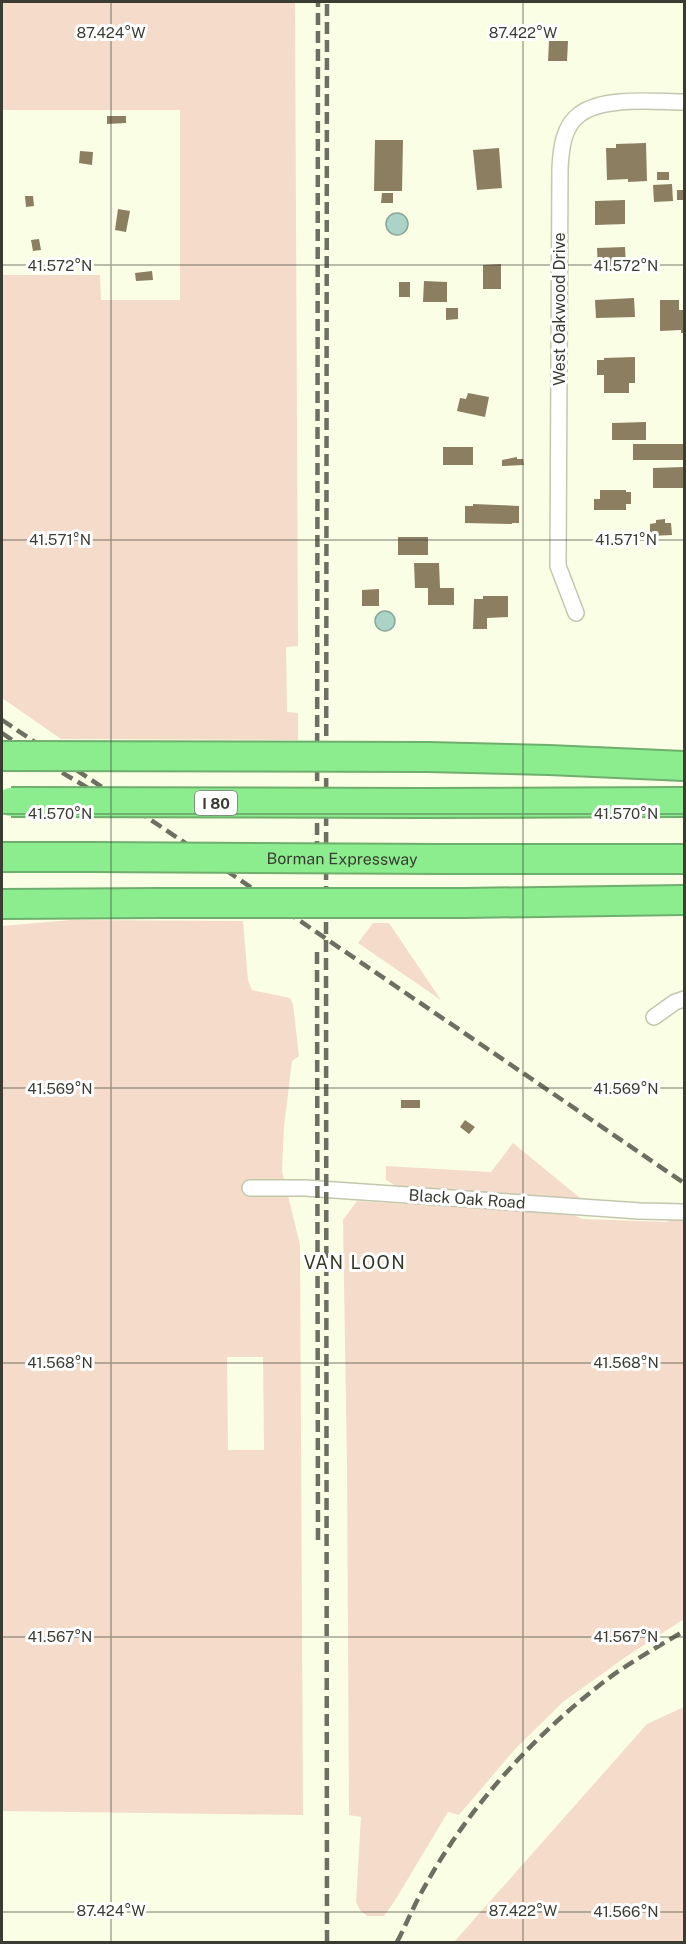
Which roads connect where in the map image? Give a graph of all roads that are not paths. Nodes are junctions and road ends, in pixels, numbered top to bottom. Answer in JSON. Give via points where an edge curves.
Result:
{"nodes":[{"id":1,"x":684,"y":102,"type":"edge"},
{"id":2,"x":576,"y":612,"type":"dead end"},
{"id":3,"x":2,"y":756,"type":"edge"},
{"id":4,"x":684,"y":766,"type":"edge"},
{"id":5,"x":6,"y":802,"type":"edge"},
{"id":6,"x":684,"y":802,"type":"edge"},
{"id":7,"x":2,"y":857,"type":"edge"},
{"id":8,"x":684,"y":859,"type":"edge"},
{"id":9,"x":684,"y":900,"type":"edge"},
{"id":10,"x":2,"y":904,"type":"edge"},
{"id":11,"x":684,"y":999,"type":"edge"},
{"id":12,"x":654,"y":1017,"type":"dead end"},
{"id":13,"x":250,"y":1188,"type":"dead end"},
{"id":14,"x":684,"y":1212,"type":"edge"}],
"edges":[{"from":1,"to":2,"type":"street","name":"West Oakwood Drive","via":[[615,103],[587,110],[569,126],[562,145],[558,566]]},
{"from":3,"to":4,"type":"highway","bridge":true,"via":[[428,757]]},
{"from":5,"to":6,"type":"highway","number":"I 80","bridge":true},
{"from":7,"to":8,"type":"highway","name":"Borman Expressway","bridge":true},
{"from":9,"to":10,"type":"highway","bridge":true},
{"from":11,"to":12,"type":"street"},
{"from":13,"to":14,"type":"street","name":"Black Oak Road","via":[[305,1188]]}]}
